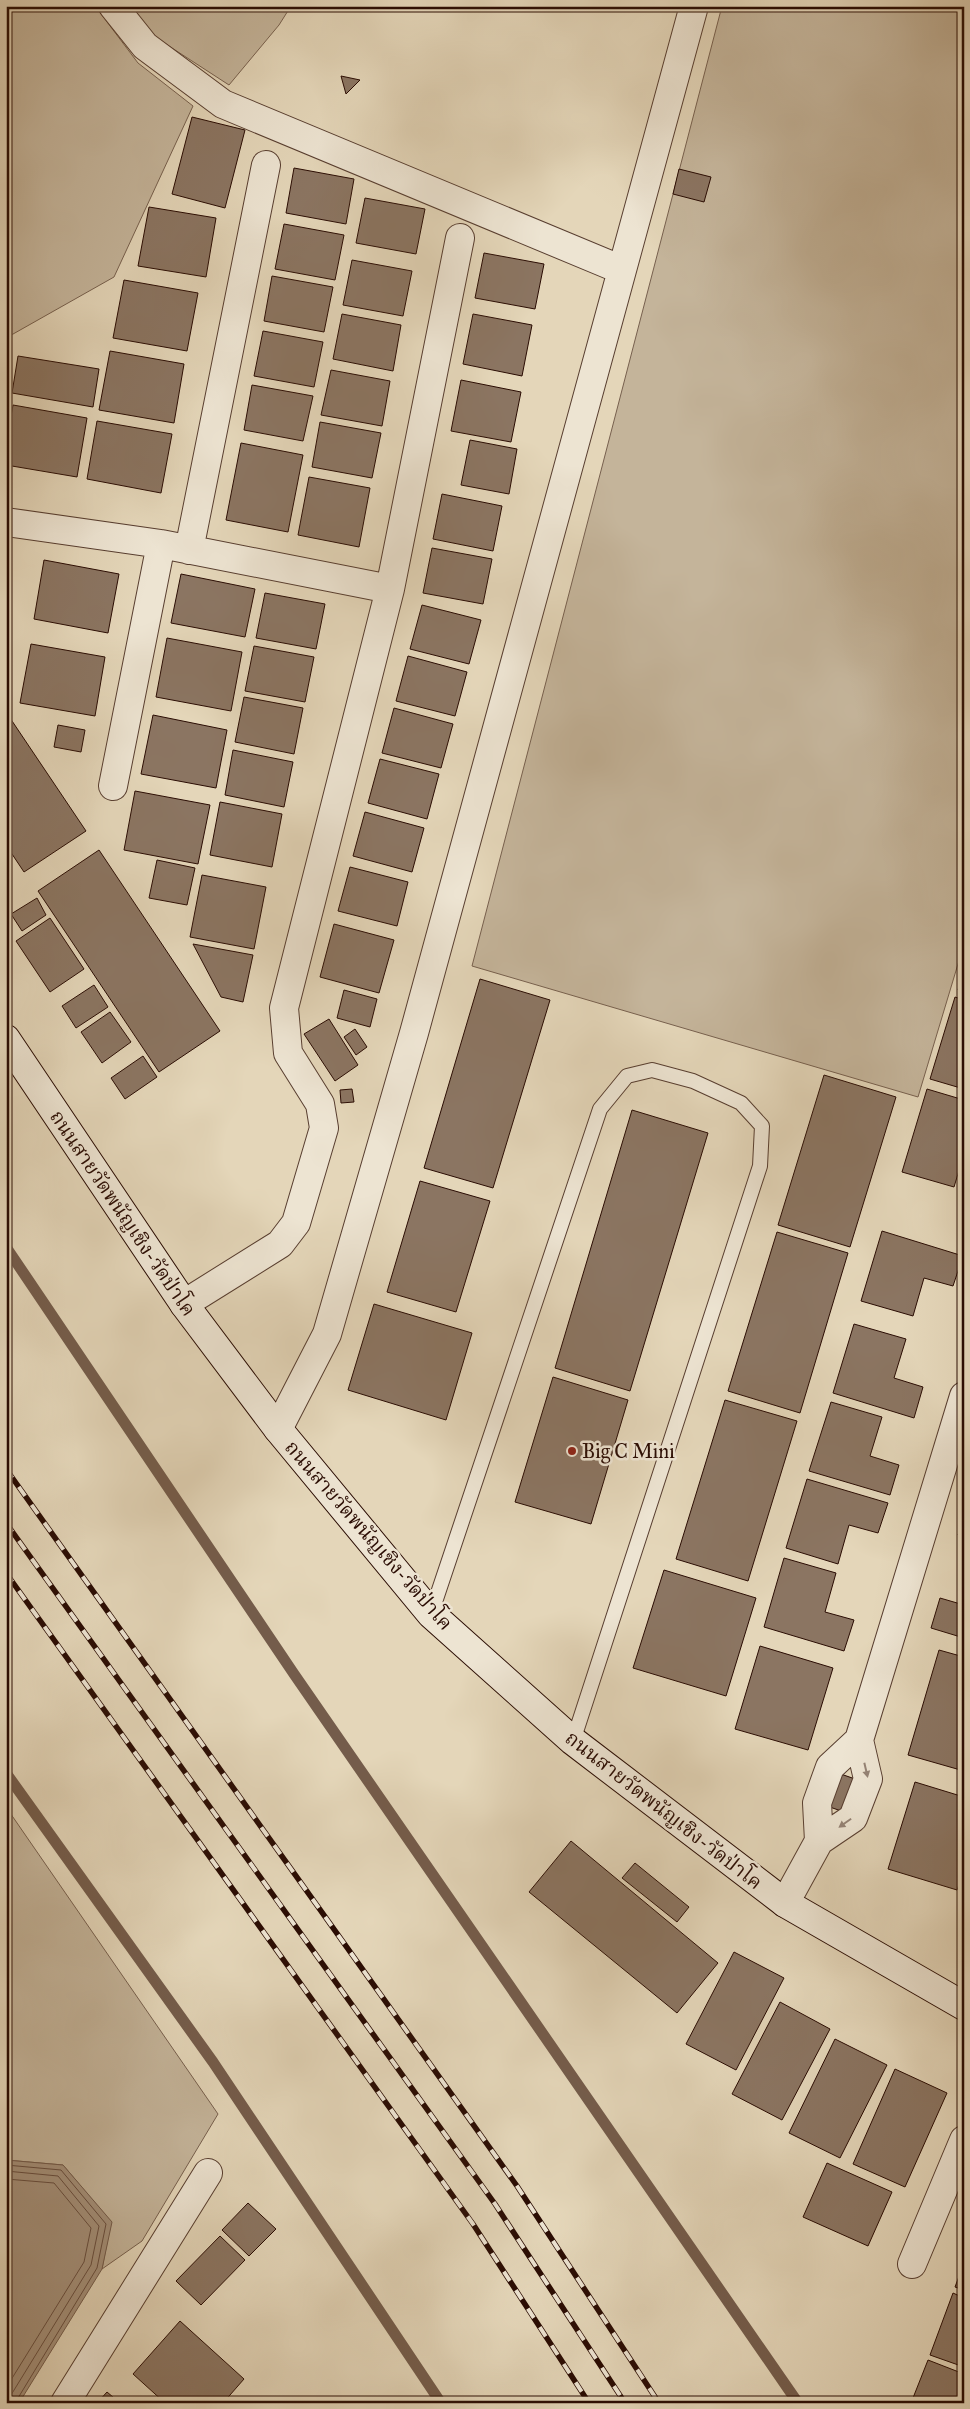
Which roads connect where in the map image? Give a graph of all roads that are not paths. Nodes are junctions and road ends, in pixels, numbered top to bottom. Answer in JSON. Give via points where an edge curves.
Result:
{"nodes":[{"id":1,"x":113,"y":6,"type":"edge"},
{"id":2,"x":694,"y":6,"type":"edge"},
{"id":3,"x":266,"y":165,"type":"dead end"},
{"id":4,"x":460,"y":238,"type":"dead end"},
{"id":5,"x":622,"y":270,"type":"junction"},
{"id":6,"x":6,"y":522,"type":"edge"},
{"id":7,"x":161,"y":544,"type":"junction"},
{"id":8,"x":188,"y":550,"type":"junction"},
{"id":9,"x":390,"y":590,"type":"junction"},
{"id":10,"x":112,"y":786,"type":"dead end"},
{"id":11,"x":6,"y":1040,"type":"edge"},
{"id":12,"x":184,"y":1304,"type":"junction"},
{"id":13,"x":964,"y":1396,"type":"edge"},
{"id":14,"x":278,"y":1429,"type":"junction"},
{"id":15,"x":432,"y":1614,"type":"junction"},
{"id":16,"x":859,"y":1740,"type":"junction"},
{"id":17,"x":573,"y":1741,"type":"junction"},
{"id":18,"x":819,"y":1841,"type":"junction"},
{"id":19,"x":785,"y":1903,"type":"junction"},
{"id":20,"x":964,"y":2006,"type":"edge"},
{"id":21,"x":964,"y":2140,"type":"edge"},
{"id":22,"x":208,"y":2172,"type":"dead end"},
{"id":23,"x":912,"y":2264,"type":"dead end"},
{"id":24,"x":65,"y":2403,"type":"edge"}],
"edges":[{"from":1,"to":5,"type":"street","via":[[145,46],[223,104]]},
{"from":2,"to":5,"type":"street"},
{"from":3,"to":8,"type":"street"},
{"from":4,"to":9,"type":"street"},
{"from":5,"to":14,"type":"street","via":[[414,1033],[327,1334]]},
{"from":6,"to":7,"type":"street"},
{"from":7,"to":8,"type":"street"},
{"from":7,"to":10,"type":"street"},
{"from":8,"to":9,"type":"street"},
{"from":9,"to":12,"type":"street","via":[[284,1008],[288,1052],[320,1104],[324,1128],[296,1222],[280,1244]]},
{"from":11,"to":12,"type":"street","name":"ถนนสายวัดพนัญเชิง-วัดป่าโค"},
{"from":12,"to":14,"type":"street","name":"ถนนสายวัดพนัญเชิง-วัดป่าโค"},
{"from":13,"to":16,"type":"street"},
{"from":14,"to":15,"type":"street","name":"ถนนสายวัดพนัญเชิง-วัดป่าโค"},
{"from":15,"to":17,"type":"street","name":"ถนนสายวัดพนัญเชิง-วัดป่าโค"},
{"from":15,"to":17,"type":"lane","via":[[600,1109],[627,1076],[652,1070],[693,1081],[742,1103],[762,1126],[760,1166]]},
{"from":16,"to":18,"type":"street","via":[[830,1767],[817,1803]]},
{"from":16,"to":18,"type":"street","one_way":true,"via":[[868,1779],[853,1818]]},
{"from":17,"to":19,"type":"street","name":"ถนนสายวัดพนัญเชิง-วัดป่าโค"},
{"from":18,"to":19,"type":"street"},
{"from":19,"to":20,"type":"street","name":"ถนนสายวัดพนัญเชิง-วัดป่าโค"},
{"from":21,"to":23,"type":"street"},
{"from":22,"to":24,"type":"street"}]}
